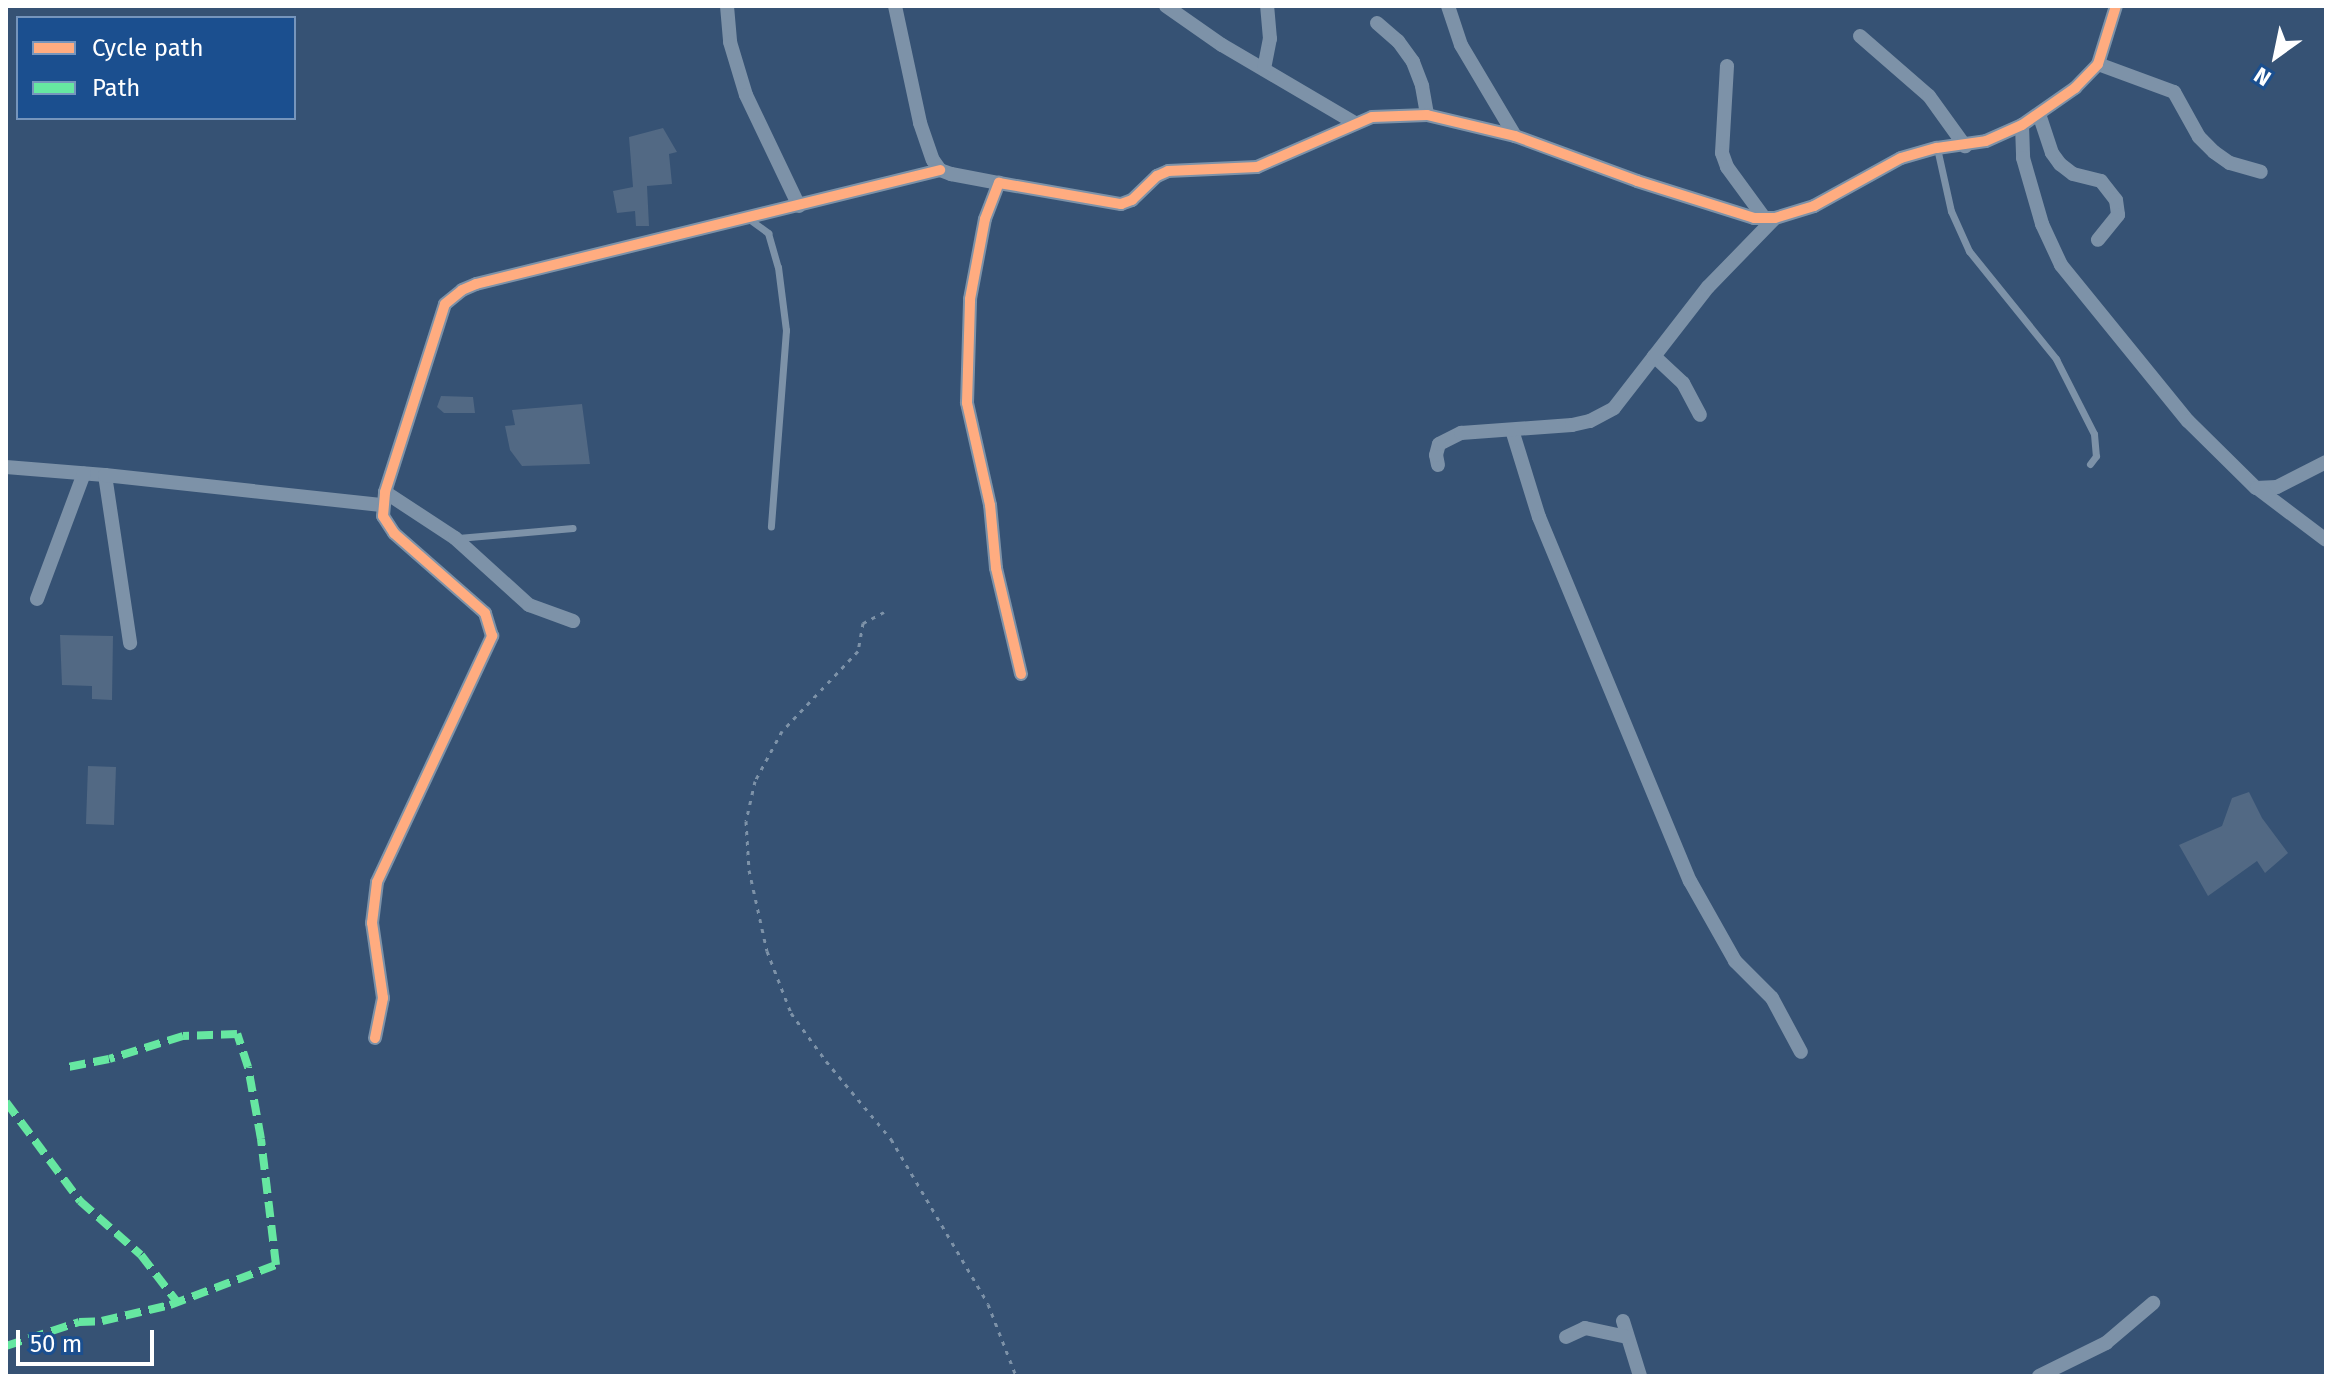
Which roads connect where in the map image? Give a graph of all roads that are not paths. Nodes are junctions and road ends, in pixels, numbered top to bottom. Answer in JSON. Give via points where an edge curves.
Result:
{"nodes":[{"id":1,"x":727,"y":6,"type":"edge"},
{"id":2,"x":895,"y":6,"type":"edge"},
{"id":3,"x":1166,"y":6,"type":"edge"},
{"id":4,"x":1267,"y":6,"type":"edge"},
{"id":5,"x":1448,"y":6,"type":"edge"},
{"id":6,"x":2116,"y":6,"type":"edge"},
{"id":7,"x":1377,"y":23,"type":"dead end"},
{"id":8,"x":1860,"y":36,"type":"dead end"},
{"id":9,"x":2098,"y":64,"type":"junction"},
{"id":10,"x":1727,"y":66,"type":"dead end"},
{"id":11,"x":1264,"y":69,"type":"junction"},
{"id":12,"x":2039,"y":114,"type":"junction"},
{"id":13,"x":1427,"y":115,"type":"junction"},
{"id":14,"x":1355,"y":123,"type":"junction"},
{"id":15,"x":2022,"y":125,"type":"junction"},
{"id":16,"x":1515,"y":136,"type":"junction"},
{"id":17,"x":1965,"y":146,"type":"junction"},
{"id":18,"x":1937,"y":148,"type":"junction"},
{"id":19,"x":940,"y":170,"type":"junction"},
{"id":20,"x":2261,"y":172,"type":"dead end"},
{"id":21,"x":999,"y":183,"type":"junction"},
{"id":22,"x":799,"y":206,"type":"junction"},
{"id":23,"x":749,"y":219,"type":"junction"},
{"id":24,"x":1770,"y":219,"type":"junction"},
{"id":25,"x":2098,"y":240,"type":"dead end"},
{"id":26,"x":1654,"y":356,"type":"junction"},
{"id":27,"x":1700,"y":415,"type":"dead end"},
{"id":28,"x":1512,"y":430,"type":"junction"},
{"id":29,"x":2326,"y":462,"type":"edge"},
{"id":30,"x":2090,"y":464,"type":"dead end"},
{"id":31,"x":1438,"y":465,"type":"dead end"},
{"id":32,"x":6,"y":467,"type":"edge"},
{"id":33,"x":84,"y":473,"type":"junction"},
{"id":34,"x":105,"y":475,"type":"junction"},
{"id":35,"x":2256,"y":488,"type":"junction"},
{"id":36,"x":384,"y":499,"type":"junction"},
{"id":37,"x":771,"y":526,"type":"dead end"},
{"id":38,"x":573,"y":528,"type":"dead end"},
{"id":39,"x":455,"y":538,"type":"junction"},
{"id":40,"x":2326,"y":540,"type":"edge"},
{"id":41,"x":37,"y":599,"type":"dead end"},
{"id":42,"x":573,"y":621,"type":"dead end"},
{"id":43,"x":130,"y":643,"type":"dead end"},
{"id":44,"x":1021,"y":674,"type":"dead end"},
{"id":45,"x":375,"y":1038,"type":"dead end"},
{"id":46,"x":1801,"y":1052,"type":"dead end"},
{"id":47,"x":2153,"y":1303,"type":"dead end"},
{"id":48,"x":1623,"y":1321,"type":"dead end"},
{"id":49,"x":1566,"y":1337,"type":"dead end"},
{"id":50,"x":1627,"y":1337,"type":"junction"},
{"id":51,"x":1640,"y":1376,"type":"edge"},
{"id":52,"x":2039,"y":1376,"type":"edge"}],
"edges":[{"from":1,"to":22,"type":"street","via":[[730,42],[746,95]]},
{"from":2,"to":19,"type":"street","via":[[920,123]]},
{"from":3,"to":11,"type":"street"},
{"from":4,"to":11,"type":"street","via":[[1270,39]]},
{"from":5,"to":16,"type":"street","via":[[1461,45]]},
{"from":6,"to":9,"type":"street"},
{"from":7,"to":13,"type":"street","via":[[1413,62]]},
{"from":8,"to":17,"type":"street","via":[[1929,96]]},
{"from":9,"to":12,"type":"street"},
{"from":9,"to":20,"type":"street","via":[[2174,92],[2199,137],[2214,152]]},
{"from":10,"to":24,"type":"street","via":[[1722,153],[1727,167]]},
{"from":11,"to":14,"type":"street"},
{"from":12,"to":15,"type":"street"},
{"from":12,"to":25,"type":"street","via":[[2060,164],[2105,184],[2116,200],[2118,215]]},
{"from":13,"to":14,"type":"street","via":[[1372,117]]},
{"from":13,"to":16,"type":"street"},
{"from":14,"to":21,"type":"street","via":[[1257,167],[1168,171],[1121,204]]},
{"from":15,"to":17,"type":"street"},
{"from":15,"to":35,"type":"street","via":[[2023,158],[2042,224],[2061,265],[2188,421]]},
{"from":16,"to":24,"type":"street","via":[[1637,181]]},
{"from":17,"to":18,"type":"street"},
{"from":18,"to":24,"type":"street","via":[[1901,158],[1814,206]]},
{"from":18,"to":30,"type":"lane","via":[[1959,230],[1983,270],[2056,359],[2094,434],[2096,456]]},
{"from":19,"to":21,"type":"street"},
{"from":19,"to":22,"type":"street"},
{"from":21,"to":44,"type":"street","via":[[985,219],[970,299],[967,403]]},
{"from":22,"to":23,"type":"street"},
{"from":23,"to":36,"type":"street","via":[[476,284],[452,296],[440,311]]},
{"from":23,"to":37,"type":"lane","via":[[769,237],[786,330]]},
{"from":24,"to":26,"type":"street"},
{"from":26,"to":27,"type":"street","via":[[1683,383]]},
{"from":26,"to":28,"type":"street","via":[[1614,408],[1601,416],[1572,425]]},
{"from":28,"to":31,"type":"street","via":[[1450,437],[1437,447]]},
{"from":28,"to":46,"type":"street","via":[[1539,517],[1690,881],[1735,961],[1772,998]]},
{"from":29,"to":35,"type":"street","via":[[2277,487]]},
{"from":32,"to":33,"type":"street"},
{"from":33,"to":34,"type":"street"},
{"from":33,"to":41,"type":"street"},
{"from":34,"to":36,"type":"street"},
{"from":34,"to":43,"type":"street"},
{"from":35,"to":40,"type":"street"},
{"from":36,"to":39,"type":"street"},
{"from":36,"to":45,"type":"street","via":[[383,516],[394,533],[485,613],[492,636],[377,882],[372,923],[383,998]]},
{"from":38,"to":39,"type":"lane"},
{"from":39,"to":42,"type":"street","via":[[529,605]]},
{"from":47,"to":52,"type":"street","via":[[2106,1343]]},
{"from":48,"to":50,"type":"street"},
{"from":49,"to":50,"type":"street","via":[[1585,1328]]},
{"from":50,"to":51,"type":"street"}]}
